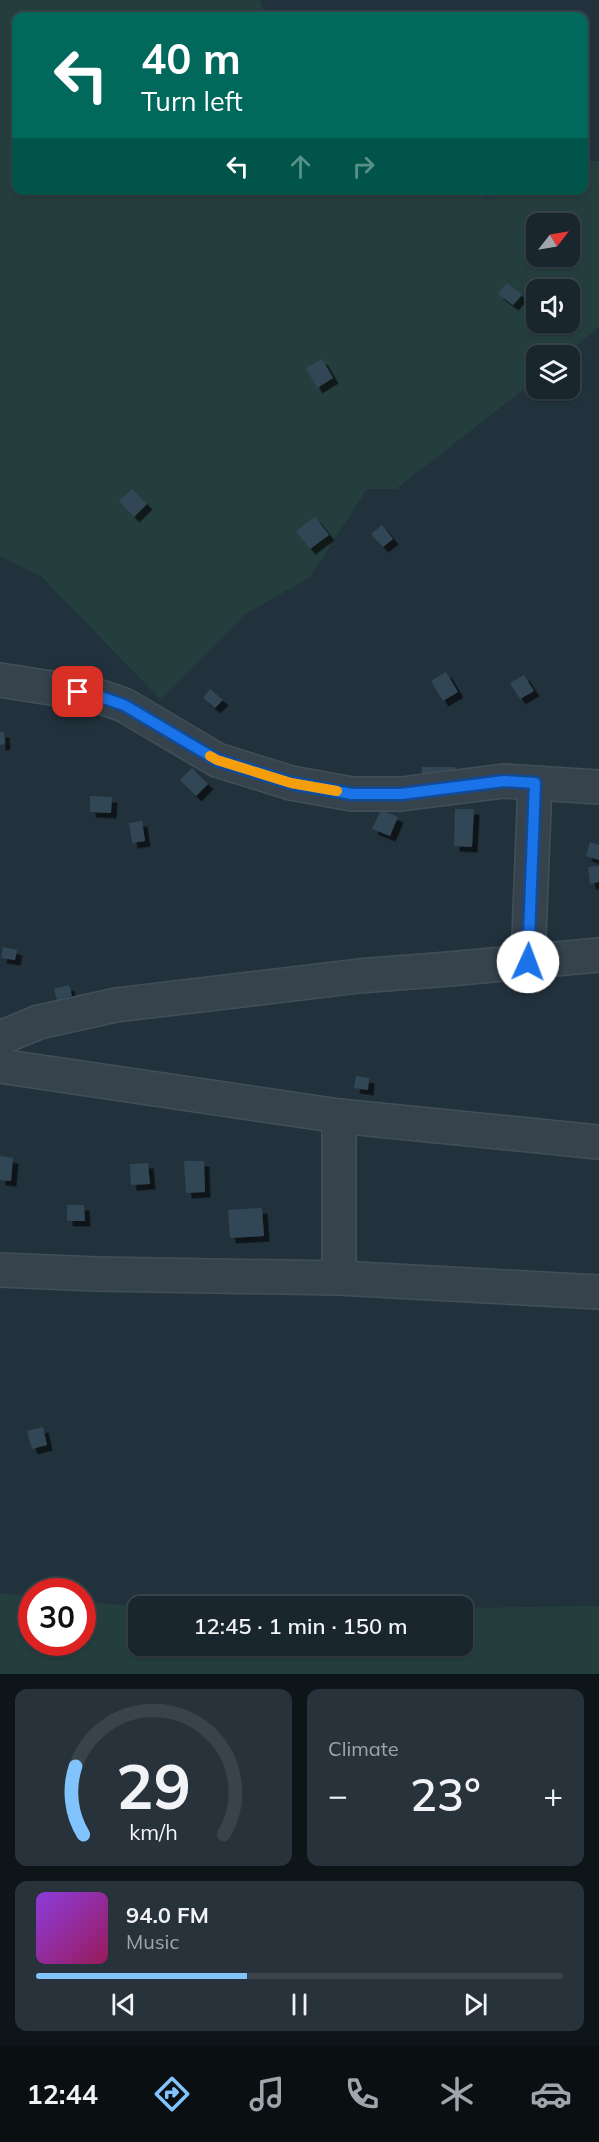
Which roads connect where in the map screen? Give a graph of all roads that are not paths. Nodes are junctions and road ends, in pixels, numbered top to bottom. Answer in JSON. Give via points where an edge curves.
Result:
{"nodes":[{"id":1,"x":0,"y":680,"type":"edge"},
{"id":2,"x":535,"y":783,"type":"junction"},
{"id":3,"x":599,"y":787,"type":"edge"},
{"id":4,"x":599,"y":955,"type":"edge"},
{"id":5,"x":528,"y":962,"type":"junction"},
{"id":6,"x":0,"y":1038,"type":"edge"},
{"id":7,"x":0,"y":1066,"type":"edge"},
{"id":8,"x":339,"y":1116,"type":"junction"},
{"id":9,"x":599,"y":1142,"type":"edge"},
{"id":10,"x":0,"y":1270,"type":"edge"},
{"id":11,"x":339,"y":1278,"type":"junction"},
{"id":12,"x":599,"y":1292,"type":"edge"}],
"edges":[{"from":1,"to":2,"type":"street","via":[[95,695],[124,705],[217,760],[291,783],[352,794],[391,794],[504,781]]},
{"from":2,"to":3,"type":"street"},
{"from":2,"to":5,"type":"street"},
{"from":4,"to":5,"type":"street"},
{"from":5,"to":6,"type":"street","via":[[359,976],[116,1005],[39,1022]]},
{"from":7,"to":8,"type":"street"},
{"from":8,"to":9,"type":"street"},
{"from":8,"to":11,"type":"street"},
{"from":10,"to":11,"type":"street"},
{"from":11,"to":12,"type":"street"}]}
